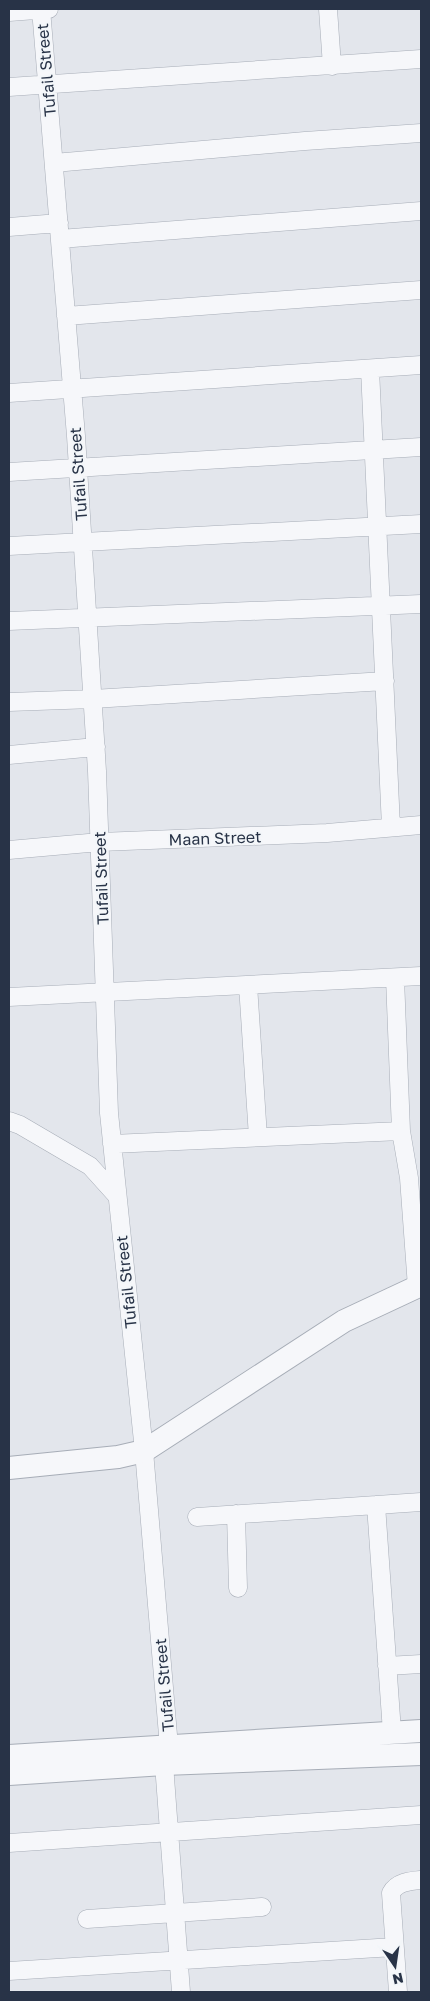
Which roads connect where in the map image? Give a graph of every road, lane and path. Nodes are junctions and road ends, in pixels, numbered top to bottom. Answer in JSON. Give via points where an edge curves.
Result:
{"nodes":[{"id":1,"x":42,"y":9,"type":"edge"},
{"id":2,"x":49,"y":9,"type":"edge"},
{"id":3,"x":328,"y":9,"type":"edge"},
{"id":4,"x":9,"y":12,"type":"edge"},
{"id":5,"x":421,"y":59,"type":"edge"},
{"id":6,"x":332,"y":66,"type":"junction"},
{"id":7,"x":48,"y":84,"type":"junction"},
{"id":8,"x":9,"y":87,"type":"edge"},
{"id":9,"x":421,"y":133,"type":"edge"},
{"id":10,"x":54,"y":163,"type":"junction"},
{"id":11,"x":421,"y":211,"type":"edge"},
{"id":12,"x":9,"y":227,"type":"edge"},
{"id":13,"x":59,"y":231,"type":"junction"},
{"id":14,"x":421,"y":290,"type":"edge"},
{"id":15,"x":66,"y":316,"type":"junction"},
{"id":16,"x":421,"y":365,"type":"edge"},
{"id":17,"x":370,"y":369,"type":"junction"},
{"id":18,"x":72,"y":388,"type":"junction"},
{"id":19,"x":9,"y":393,"type":"edge"},
{"id":20,"x":421,"y":447,"type":"edge"},
{"id":21,"x":374,"y":450,"type":"junction"},
{"id":22,"x":78,"y":468,"type":"junction"},
{"id":23,"x":9,"y":472,"type":"edge"},
{"id":24,"x":421,"y":524,"type":"edge"},
{"id":25,"x":378,"y":527,"type":"junction"},
{"id":26,"x":83,"y":542,"type":"junction"},
{"id":27,"x":9,"y":546,"type":"edge"},
{"id":28,"x":381,"y":604,"type":"junction"},
{"id":29,"x":421,"y":604,"type":"edge"},
{"id":30,"x":88,"y":618,"type":"junction"},
{"id":31,"x":9,"y":621,"type":"edge"},
{"id":32,"x":385,"y":681,"type":"junction"},
{"id":33,"x":93,"y":699,"type":"junction"},
{"id":34,"x":9,"y":702,"type":"edge"},
{"id":35,"x":96,"y":747,"type":"junction"},
{"id":36,"x":9,"y":755,"type":"edge"},
{"id":37,"x":421,"y":825,"type":"edge"},
{"id":38,"x":392,"y":827,"type":"junction"},
{"id":39,"x":100,"y":842,"type":"junction"},
{"id":40,"x":9,"y":850,"type":"edge"},
{"id":41,"x":421,"y":976,"type":"edge"},
{"id":42,"x":394,"y":978,"type":"junction"},
{"id":43,"x":248,"y":985,"type":"junction"},
{"id":44,"x":105,"y":992,"type":"junction"},
{"id":45,"x":9,"y":997,"type":"edge"},
{"id":46,"x":9,"y":1121,"type":"edge"},
{"id":47,"x":401,"y":1131,"type":"junction"},
{"id":48,"x":258,"y":1137,"type":"junction"},
{"id":49,"x":112,"y":1144,"type":"junction"},
{"id":50,"x":117,"y":1196,"type":"junction"},
{"id":51,"x":419,"y":1286,"type":"edge"},
{"id":52,"x":144,"y":1451,"type":"junction"},
{"id":53,"x":9,"y":1468,"type":"edge"},
{"id":54,"x":421,"y":1502,"type":"edge"},
{"id":55,"x":376,"y":1505,"type":"junction"},
{"id":56,"x":236,"y":1514,"type":"junction"},
{"id":57,"x":197,"y":1517,"type":"dead end"},
{"id":58,"x":238,"y":1588,"type":"dead end"},
{"id":59,"x":421,"y":1664,"type":"edge"},
{"id":60,"x":387,"y":1666,"type":"junction"},
{"id":61,"x":421,"y":1731,"type":"edge"},
{"id":62,"x":392,"y":1732,"type":"junction"},
{"id":63,"x":421,"y":1754,"type":"edge"},
{"id":64,"x":167,"y":1755,"type":"junction"},
{"id":65,"x":9,"y":1756,"type":"edge"},
{"id":66,"x":9,"y":1774,"type":"edge"},
{"id":67,"x":421,"y":1815,"type":"edge"},
{"id":68,"x":169,"y":1833,"type":"junction"},
{"id":69,"x":9,"y":1843,"type":"edge"},
{"id":70,"x":421,"y":1880,"type":"edge"},
{"id":71,"x":262,"y":1907,"type":"dead end"},
{"id":72,"x":175,"y":1913,"type":"junction"},
{"id":73,"x":86,"y":1919,"type":"dead end"},
{"id":74,"x":394,"y":1947,"type":"junction"},
{"id":75,"x":179,"y":1961,"type":"junction"},
{"id":76,"x":9,"y":1971,"type":"edge"},
{"id":77,"x":181,"y":1992,"type":"edge"},
{"id":78,"x":398,"y":1992,"type":"edge"}],
"edges":[{"from":1,"to":2,"type":"street"},
{"from":1,"to":4,"type":"street"},
{"from":1,"to":7,"type":"street","name":"Tufail Street"},
{"from":3,"to":6,"type":"street"},
{"from":5,"to":6,"type":"street"},
{"from":6,"to":7,"type":"street"},
{"from":7,"to":8,"type":"street"},
{"from":7,"to":10,"type":"street","name":"Tufail Street"},
{"from":9,"to":10,"type":"street"},
{"from":10,"to":13,"type":"street","name":"Tufail Street"},
{"from":11,"to":13,"type":"street"},
{"from":12,"to":13,"type":"street"},
{"from":13,"to":15,"type":"street","name":"Tufail Street"},
{"from":14,"to":15,"type":"street"},
{"from":15,"to":18,"type":"street","name":"Tufail Street"},
{"from":16,"to":17,"type":"street"},
{"from":17,"to":18,"type":"street"},
{"from":17,"to":21,"type":"street"},
{"from":18,"to":19,"type":"street"},
{"from":18,"to":22,"type":"street","name":"Tufail Street"},
{"from":20,"to":21,"type":"street"},
{"from":21,"to":22,"type":"street"},
{"from":21,"to":25,"type":"street"},
{"from":22,"to":23,"type":"street"},
{"from":22,"to":26,"type":"street","name":"Tufail Street"},
{"from":24,"to":25,"type":"street"},
{"from":25,"to":26,"type":"street"},
{"from":25,"to":28,"type":"street"},
{"from":26,"to":27,"type":"street"},
{"from":26,"to":30,"type":"street","name":"Tufail Street"},
{"from":28,"to":29,"type":"street"},
{"from":28,"to":30,"type":"street"},
{"from":28,"to":32,"type":"street"},
{"from":30,"to":31,"type":"street"},
{"from":30,"to":33,"type":"street","name":"Tufail Street"},
{"from":32,"to":33,"type":"street"},
{"from":32,"to":38,"type":"street"},
{"from":33,"to":34,"type":"street"},
{"from":33,"to":35,"type":"street","name":"Tufail Street"},
{"from":35,"to":36,"type":"street"},
{"from":35,"to":39,"type":"street","name":"Tufail Street"},
{"from":37,"to":38,"type":"street","name":"Maan Street"},
{"from":38,"to":39,"type":"street","name":"Maan Street","via":[[327,833]]},
{"from":39,"to":40,"type":"street","name":"Maan Street"},
{"from":39,"to":44,"type":"street","name":"Tufail Street"},
{"from":41,"to":42,"type":"street"},
{"from":42,"to":43,"type":"street"},
{"from":42,"to":47,"type":"street"},
{"from":43,"to":44,"type":"street"},
{"from":43,"to":48,"type":"street"},
{"from":44,"to":45,"type":"street"},
{"from":44,"to":49,"type":"street","name":"Tufail Street"},
{"from":46,"to":50,"type":"street","via":[[90,1166]]},
{"from":47,"to":48,"type":"street"},
{"from":47,"to":51,"type":"street","via":[[409,1178]]},
{"from":48,"to":49,"type":"street"},
{"from":49,"to":50,"type":"street","name":"Tufail Street"},
{"from":50,"to":52,"type":"street","name":"Tufail Street"},
{"from":51,"to":52,"type":"street","via":[[344,1321]]},
{"from":52,"to":53,"type":"street","via":[[118,1457]]},
{"from":52,"to":64,"type":"street","name":"Tufail Street"},
{"from":54,"to":55,"type":"street"},
{"from":55,"to":56,"type":"street"},
{"from":55,"to":60,"type":"street"},
{"from":56,"to":57,"type":"street"},
{"from":56,"to":58,"type":"street"},
{"from":59,"to":60,"type":"street"},
{"from":60,"to":62,"type":"street"},
{"from":61,"to":62,"type":"street"},
{"from":62,"to":64,"type":"street"},
{"from":63,"to":64,"type":"street"},
{"from":64,"to":65,"type":"street"},
{"from":64,"to":66,"type":"street"},
{"from":64,"to":68,"type":"street","name":"Tufail Street"},
{"from":67,"to":68,"type":"street"},
{"from":68,"to":69,"type":"street"},
{"from":68,"to":72,"type":"street","name":"Tufail Street"},
{"from":70,"to":74,"type":"street","via":[[403,1883],[394,1887],[391,1893]]},
{"from":71,"to":72,"type":"street"},
{"from":72,"to":73,"type":"street"},
{"from":72,"to":75,"type":"street","name":"Tufail Street"},
{"from":74,"to":75,"type":"street"},
{"from":74,"to":78,"type":"street"},
{"from":75,"to":76,"type":"street"},
{"from":75,"to":77,"type":"street","name":"Tufail Street"}]}
